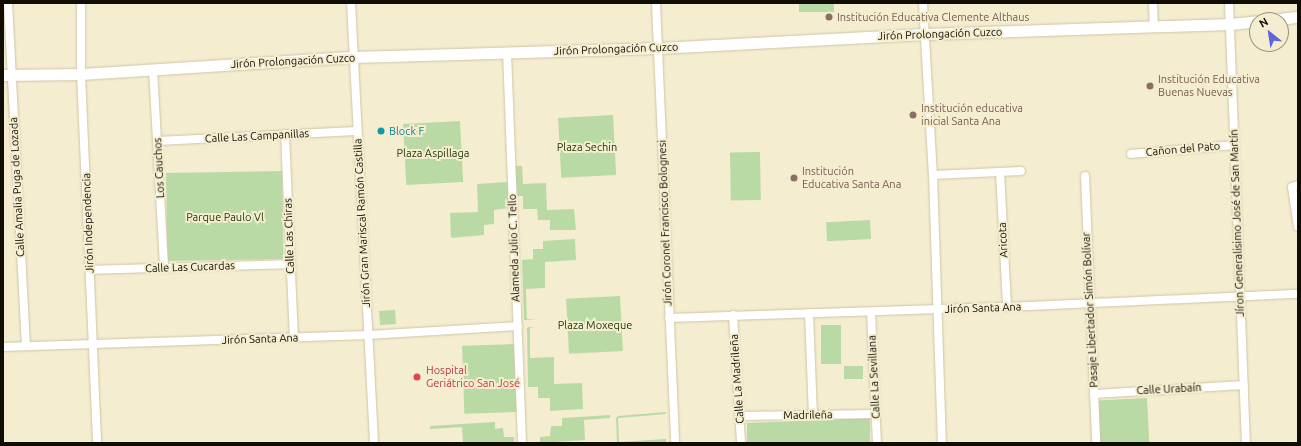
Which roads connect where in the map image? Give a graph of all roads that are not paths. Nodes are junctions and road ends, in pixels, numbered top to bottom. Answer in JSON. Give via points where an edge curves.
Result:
{"nodes":[{"id":1,"x":8,"y":3,"type":"edge"},
{"id":2,"x":81,"y":3,"type":"edge"},
{"id":3,"x":352,"y":3,"type":"edge"},
{"id":4,"x":656,"y":3,"type":"edge"},
{"id":5,"x":923,"y":3,"type":"edge"},
{"id":6,"x":1153,"y":3,"type":"edge"},
{"id":7,"x":1229,"y":3,"type":"edge"},
{"id":8,"x":1249,"y":23,"type":"edge"},
{"id":9,"x":1230,"y":24,"type":"junction"},
{"id":10,"x":1154,"y":26,"type":"junction"},
{"id":11,"x":925,"y":34,"type":"junction"},
{"id":12,"x":658,"y":48,"type":"junction"},
{"id":13,"x":507,"y":52,"type":"junction"},
{"id":14,"x":353,"y":57,"type":"junction"},
{"id":15,"x":153,"y":69,"type":"junction"},
{"id":16,"x":81,"y":74,"type":"junction"},
{"id":17,"x":7,"y":75,"type":"edge"},
{"id":18,"x":357,"y":131,"type":"junction"},
{"id":19,"x":285,"y":134,"type":"junction"},
{"id":20,"x":157,"y":141,"type":"junction"},
{"id":21,"x":1234,"y":145,"type":"junction"},
{"id":22,"x":1131,"y":154,"type":"dead end"},
{"id":23,"x":1021,"y":171,"type":"dead end"},
{"id":24,"x":1000,"y":172,"type":"junction"},
{"id":25,"x":933,"y":175,"type":"junction"},
{"id":26,"x":1084,"y":176,"type":"dead end"},
{"id":27,"x":1295,"y":186,"type":"edge"},
{"id":28,"x":1298,"y":227,"type":"edge"},
{"id":29,"x":290,"y":264,"type":"junction"},
{"id":30,"x":164,"y":268,"type":"junction"},
{"id":31,"x":90,"y":270,"type":"junction"},
{"id":32,"x":1298,"y":294,"type":"edge"},
{"id":33,"x":1240,"y":296,"type":"junction"},
{"id":34,"x":1090,"y":303,"type":"junction"},
{"id":35,"x":1006,"y":307,"type":"junction"},
{"id":36,"x":937,"y":309,"type":"junction"},
{"id":37,"x":871,"y":312,"type":"junction"},
{"id":38,"x":809,"y":313,"type":"junction"},
{"id":39,"x":733,"y":315,"type":"junction"},
{"id":40,"x":669,"y":318,"type":"junction"},
{"id":41,"x":518,"y":326,"type":"junction"},
{"id":42,"x":368,"y":335,"type":"junction"},
{"id":43,"x":294,"y":337,"type":"junction"},
{"id":44,"x":93,"y":344,"type":"junction"},
{"id":45,"x":26,"y":346,"type":"junction"},
{"id":46,"x":3,"y":347,"type":"edge"},
{"id":47,"x":1244,"y":385,"type":"junction"},
{"id":48,"x":1094,"y":394,"type":"junction"},
{"id":49,"x":876,"y":414,"type":"junction"},
{"id":50,"x":813,"y":415,"type":"junction"},
{"id":51,"x":740,"y":416,"type":"junction"},
{"id":52,"x":97,"y":443,"type":"edge"},
{"id":53,"x":374,"y":443,"type":"edge"},
{"id":54,"x":522,"y":443,"type":"edge"},
{"id":55,"x":675,"y":443,"type":"edge"},
{"id":56,"x":741,"y":443,"type":"edge"},
{"id":57,"x":877,"y":443,"type":"edge"},
{"id":58,"x":942,"y":443,"type":"edge"},
{"id":59,"x":1096,"y":443,"type":"edge"},
{"id":60,"x":1246,"y":443,"type":"edge"}],
"edges":[{"from":1,"to":17,"type":"street","name":"Calle Amalia Puga de Lozada"},
{"from":2,"to":16,"type":"street","name":"Jirón Independencia"},
{"from":3,"to":14,"type":"street","name":"Jirón Gran Mariscal Ramón Castilla"},
{"from":4,"to":12,"type":"street","name":"Jirón Coronel Francisco Bolognesi"},
{"from":5,"to":11,"type":"street"},
{"from":6,"to":10,"type":"street"},
{"from":7,"to":9,"type":"street","name":"Jíron Generalisimo José de San Martín"},
{"from":8,"to":9,"type":"street","name":"Jirón Prolongación Cuzco"},
{"from":9,"to":10,"type":"street","name":"Jirón Prolongación Cuzco"},
{"from":9,"to":21,"type":"street","name":"Jíron Generalisimo José de San Martín"},
{"from":10,"to":11,"type":"street","name":"Jirón Prolongación Cuzco"},
{"from":11,"to":12,"type":"street","name":"Jirón Prolongación Cuzco"},
{"from":11,"to":25,"type":"street"},
{"from":12,"to":13,"type":"street","name":"Jirón Prolongación Cuzco"},
{"from":12,"to":40,"type":"street","name":"Jirón Coronel Francisco Bolognesi"},
{"from":13,"to":14,"type":"street","name":"Jirón Prolongación Cuzco"},
{"from":13,"to":41,"type":"street","name":"Alameda Julio C. Tello"},
{"from":14,"to":15,"type":"street","name":"Jirón Prolongación Cuzco"},
{"from":14,"to":18,"type":"street","name":"Jirón Gran Mariscal Ramón Castilla"},
{"from":15,"to":16,"type":"street","name":"Jirón Prolongación Cuzco"},
{"from":15,"to":20,"type":"street","name":"Los Cauchos"},
{"from":16,"to":17,"type":"street","name":"Jirón Prolongación Cuzco"},
{"from":16,"to":31,"type":"street","name":"Jirón Independencia"},
{"from":17,"to":45,"type":"street","name":"Calle Amalia Puga de Lozada"},
{"from":18,"to":19,"type":"street","name":"Calle Las Campanillas"},
{"from":18,"to":42,"type":"street","name":"Jirón Gran Mariscal Ramón Castilla"},
{"from":19,"to":20,"type":"street","name":"Calle Las Campanillas"},
{"from":19,"to":29,"type":"street","name":"Calle Las Chiras"},
{"from":20,"to":30,"type":"street","name":"Los Cauchos"},
{"from":21,"to":22,"type":"street","name":"Cañon del Pato"},
{"from":21,"to":33,"type":"street","name":"Jíron Generalisimo José de San Martín"},
{"from":23,"to":24,"type":"street"},
{"from":24,"to":25,"type":"street"},
{"from":24,"to":35,"type":"street","name":"Aricota"},
{"from":25,"to":36,"type":"street"},
{"from":26,"to":34,"type":"street","name":"Pasaje Libertador Simón Bolívar"},
{"from":27,"to":28,"type":"street"},
{"from":29,"to":30,"type":"street","name":"Calle Las Cucardas"},
{"from":29,"to":43,"type":"street","name":"Calle Las Chiras"},
{"from":30,"to":31,"type":"street","name":"Calle Las Cucardas"},
{"from":31,"to":44,"type":"street","name":"Jirón Independencia"},
{"from":32,"to":33,"type":"street","name":"Jirón Santa Ana"},
{"from":33,"to":34,"type":"street","name":"Jirón Santa Ana"},
{"from":33,"to":47,"type":"street","name":"Jíron Generalisimo José de San Martín"},
{"from":34,"to":35,"type":"street","name":"Jirón Santa Ana"},
{"from":34,"to":48,"type":"street","name":"Pasaje Libertador Simón Bolívar"},
{"from":35,"to":36,"type":"street","name":"Jirón Santa Ana"},
{"from":36,"to":37,"type":"street","name":"Jirón Santa Ana"},
{"from":36,"to":58,"type":"street"},
{"from":37,"to":38,"type":"street","name":"Jirón Santa Ana"},
{"from":37,"to":49,"type":"street","name":"Calle La Sevillana"},
{"from":38,"to":39,"type":"street","name":"Jirón Santa Ana"},
{"from":38,"to":50,"type":"street"},
{"from":39,"to":40,"type":"street","name":"Jirón Santa Ana"},
{"from":39,"to":51,"type":"street","name":"Calle La Madrileña"},
{"from":40,"to":55,"type":"street","name":"Jirón Coronel Francisco Bolognesi"},
{"from":41,"to":42,"type":"street","name":"Jirón Santa Ana"},
{"from":41,"to":54,"type":"street","name":"Alameda Julio C. Tello"},
{"from":42,"to":43,"type":"street","name":"Jirón Santa Ana"},
{"from":42,"to":53,"type":"street","name":"Jirón Gran Mariscal Ramón Castilla"},
{"from":43,"to":44,"type":"street","name":"Jirón Santa Ana"},
{"from":44,"to":45,"type":"street","name":"Jirón Santa Ana"},
{"from":44,"to":52,"type":"street","name":"Jirón Independencia"},
{"from":45,"to":46,"type":"street","name":"Jirón Santa Ana"},
{"from":47,"to":48,"type":"street","name":"Calle Urabaín"},
{"from":47,"to":60,"type":"street","name":"Jíron Generalisimo José de San Martín"},
{"from":48,"to":59,"type":"street","name":"Pasaje Libertador Simón Bolívar"},
{"from":49,"to":50,"type":"street","name":"Madrileña"},
{"from":49,"to":57,"type":"street","name":"Calle La Sevillana"},
{"from":50,"to":51,"type":"street","name":"Madrileña"},
{"from":51,"to":56,"type":"street","name":"Calle La Madrileña"}]}
